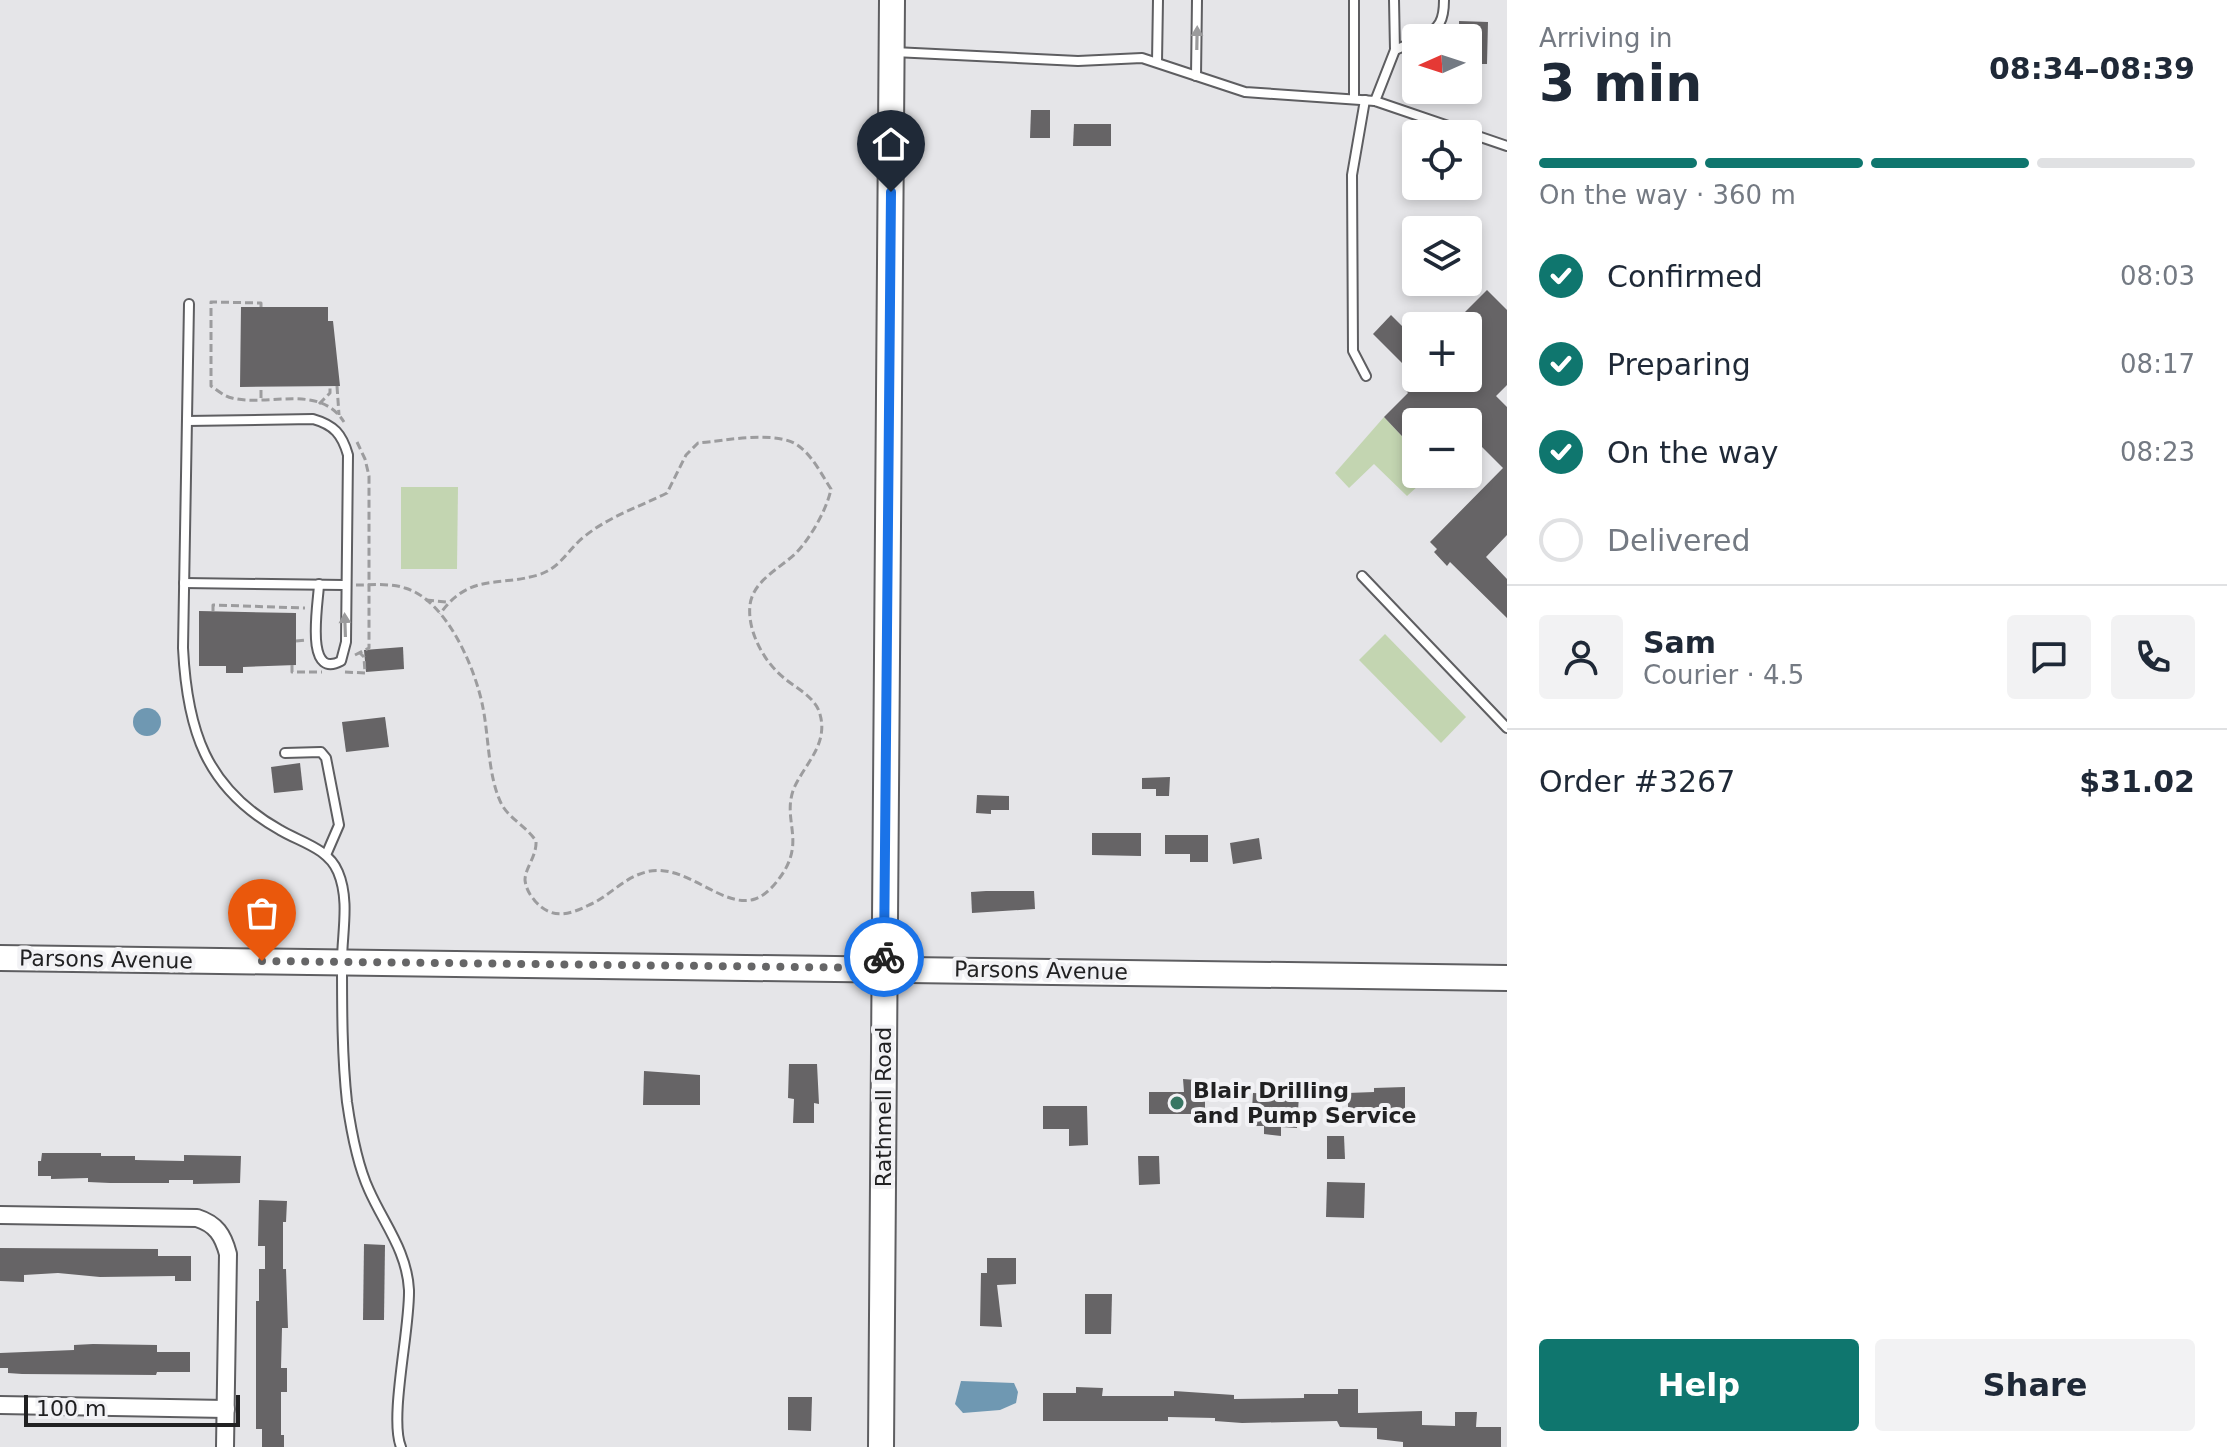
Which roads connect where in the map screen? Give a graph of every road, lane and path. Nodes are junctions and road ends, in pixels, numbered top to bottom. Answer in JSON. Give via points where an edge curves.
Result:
{"nodes":[{"id":1,"x":892,"y":0,"type":"edge"},
{"id":2,"x":1158,"y":0,"type":"edge"},
{"id":3,"x":1197,"y":0,"type":"edge"},
{"id":4,"x":1354,"y":0,"type":"edge"},
{"id":5,"x":1394,"y":0,"type":"edge"},
{"id":6,"x":1444,"y":0,"type":"edge"},
{"id":7,"x":1438,"y":24,"type":"edge"},
{"id":8,"x":1402,"y":47,"type":"edge"},
{"id":9,"x":1395,"y":50,"type":"junction"},
{"id":10,"x":892,"y":52,"type":"junction"},
{"id":11,"x":1157,"y":62,"type":"junction"},
{"id":12,"x":1196,"y":76,"type":"junction"},
{"id":13,"x":1354,"y":99,"type":"junction"},
{"id":14,"x":1365,"y":100,"type":"junction"},
{"id":15,"x":1375,"y":101,"type":"junction"},
{"id":16,"x":1507,"y":146,"type":"edge"},
{"id":17,"x":189,"y":304,"type":"dead end"},
{"id":18,"x":1366,"y":376,"type":"dead end"},
{"id":19,"x":330,"y":386,"type":"dead end"},
{"id":20,"x":337,"y":386,"type":"dead end"},
{"id":21,"x":261,"y":387,"type":"dead end"},
{"id":22,"x":261,"y":398,"type":"dead end"},
{"id":23,"x":319,"y":404,"type":"dead end"},
{"id":24,"x":339,"y":415,"type":"dead end"},
{"id":25,"x":187,"y":421,"type":"junction"},
{"id":26,"x":1362,"y":576,"type":"dead end"},
{"id":27,"x":184,"y":583,"type":"junction"},
{"id":28,"x":319,"y":584,"type":"junction"},
{"id":29,"x":344,"y":587,"type":"junction"},
{"id":30,"x":426,"y":600,"type":"junction"},
{"id":31,"x":448,"y":603,"type":"junction"},
{"id":32,"x":213,"y":611,"type":"dead end"},
{"id":33,"x":308,"y":613,"type":"dead end"},
{"id":34,"x":440,"y":614,"type":"junction"},
{"id":35,"x":296,"y":641,"type":"dead end"},
{"id":36,"x":308,"y":646,"type":"dead end"},
{"id":37,"x":359,"y":652,"type":"dead end"},
{"id":38,"x":318,"y":666,"type":"dead end"},
{"id":39,"x":325,"y":672,"type":"dead end"},
{"id":40,"x":345,"y":672,"type":"dead end"},
{"id":41,"x":1507,"y":728,"type":"edge"},
{"id":42,"x":285,"y":753,"type":"dead end"},
{"id":43,"x":326,"y":855,"type":"junction"},
{"id":44,"x":0,"y":958,"type":"edge"},
{"id":45,"x":342,"y":962,"type":"junction"},
{"id":46,"x":884,"y":968,"type":"junction"},
{"id":47,"x":1507,"y":978,"type":"edge"},
{"id":48,"x":0,"y":1215,"type":"edge"},
{"id":49,"x":0,"y":1405,"type":"edge"},
{"id":50,"x":226,"y":1409,"type":"junction"},
{"id":51,"x":225,"y":1447,"type":"edge"},
{"id":52,"x":401,"y":1447,"type":"edge"},
{"id":53,"x":881,"y":1447,"type":"edge"}],
"edges":[{"from":1,"to":10,"type":"street","name":"Rathmell Road"},
{"from":2,"to":11,"type":"lane"},
{"from":12,"to":3,"type":"lane","one_way":true},
{"from":4,"to":13,"type":"lane"},
{"from":5,"to":9,"type":"lane"},
{"from":6,"to":7,"type":"lane","via":[[1444,19]]},
{"from":8,"to":9,"type":"lane"},
{"from":9,"to":15,"type":"lane"},
{"from":10,"to":11,"type":"lane"},
{"from":10,"to":46,"type":"street","name":"Rathmell Road"},
{"from":11,"to":12,"type":"lane"},
{"from":12,"to":13,"type":"lane","via":[[1245,92]]},
{"from":13,"to":14,"type":"lane"},
{"from":14,"to":15,"type":"lane"},
{"from":14,"to":18,"type":"lane","via":[[1352,175],[1353,351]]},
{"from":15,"to":16,"type":"lane"},
{"from":17,"to":25,"type":"lane"},
{"from":19,"to":23,"type":"path"},
{"from":20,"to":24,"type":"path"},
{"from":21,"to":22,"type":"path"},
{"from":25,"to":27,"type":"lane"},
{"from":25,"to":29,"type":"lane","via":[[313,419],[331,424],[348,455]]},
{"from":26,"to":41,"type":"lane"},
{"from":27,"to":28,"type":"lane"},
{"from":27,"to":43,"type":"lane","via":[[185,691],[201,750],[240,804]]},
{"from":28,"to":29,"type":"lane"},
{"from":28,"to":29,"type":"lane","one_way":true,"via":[[315,639],[318,653],[334,664],[341,661],[346,642]]},
{"from":29,"to":30,"type":"path","via":[[394,585]]},
{"from":30,"to":31,"type":"path"},
{"from":30,"to":34,"type":"path"},
{"from":31,"to":34,"type":"path"},
{"from":31,"to":34,"type":"path","via":[[472,584],[539,575],[558,566],[601,525],[667,493],[698,443],[757,438],[799,446],[831,489],[829,500],[804,544],[760,582],[750,601],[749,624],[770,665],[818,707],[823,726],[810,766],[794,788],[790,864],[753,900],[737,900],[661,870],[617,885],[580,910],[563,916],[549,913],[528,892],[525,877],[536,841],[502,805],[471,665]]},
{"from":32,"to":33,"type":"path","via":[[213,605],[299,606]]},
{"from":35,"to":36,"type":"path","via":[[306,638]]},
{"from":37,"to":40,"type":"path","via":[[365,673]]},
{"from":38,"to":39,"type":"path"},
{"from":42,"to":43,"type":"lane","via":[[321,752],[326,758],[339,825]]},
{"from":43,"to":45,"type":"lane","via":[[342,890]]},
{"from":44,"to":45,"type":"street","name":"Parsons Avenue"},
{"from":45,"to":46,"type":"street","name":"Parsons Avenue"},
{"from":45,"to":52,"type":"lane","via":[[353,1135],[368,1188],[402,1251],[409,1288],[397,1419]]},
{"from":46,"to":47,"type":"street","name":"Parsons Avenue"},
{"from":46,"to":53,"type":"street","name":"Rathmell Road"},
{"from":48,"to":50,"type":"street","via":[[197,1218],[216,1228],[228,1254]]},
{"from":49,"to":50,"type":"street"},
{"from":50,"to":51,"type":"street"}]}
